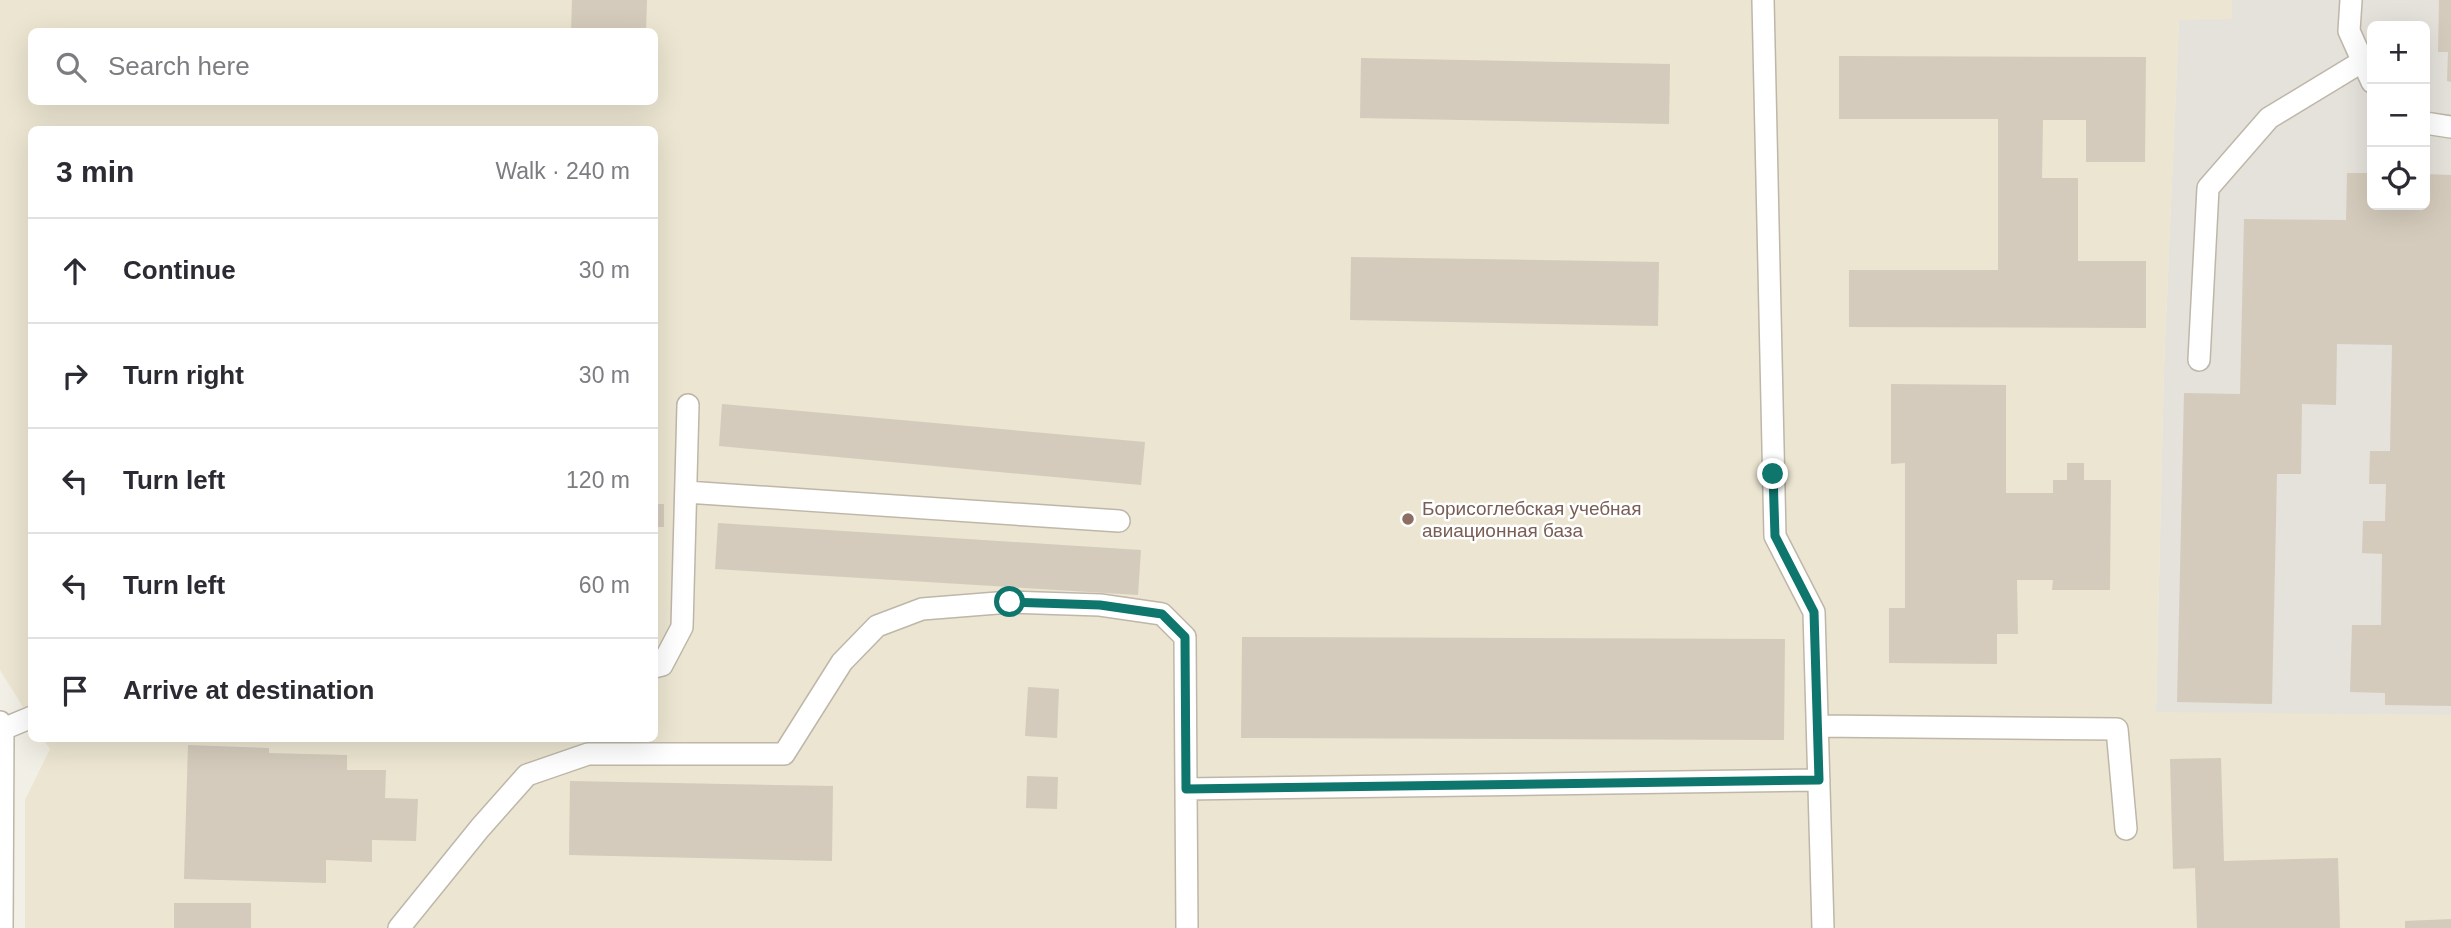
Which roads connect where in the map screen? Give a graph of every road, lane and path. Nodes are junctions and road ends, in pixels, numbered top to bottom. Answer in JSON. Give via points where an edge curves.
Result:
{"nodes":[{"id":1,"x":1763,"y":0,"type":"edge"},
{"id":2,"x":2351,"y":0,"type":"edge"},
{"id":3,"x":2363,"y":61,"type":"junction"},
{"id":4,"x":2367,"y":70,"type":"edge"},
{"id":5,"x":2430,"y":124,"type":"edge"},
{"id":6,"x":2451,"y":127,"type":"edge"},
{"id":7,"x":2199,"y":360,"type":"dead end"},
{"id":8,"x":688,"y":405,"type":"dead end"},
{"id":9,"x":686,"y":492,"type":"junction"},
{"id":10,"x":1119,"y":521,"type":"dead end"},
{"id":11,"x":658,"y":666,"type":"edge"},
{"id":12,"x":28,"y":718,"type":"edge"},
{"id":13,"x":1,"y":725,"type":"edge"},
{"id":14,"x":1818,"y":726,"type":"junction"},
{"id":15,"x":1819,"y":780,"type":"junction"},
{"id":16,"x":1186,"y":789,"type":"junction"},
{"id":17,"x":2126,"y":829,"type":"dead end"},
{"id":18,"x":2,"y":928,"type":"edge"},
{"id":19,"x":398,"y":928,"type":"edge"},
{"id":20,"x":1187,"y":928,"type":"edge"},
{"id":21,"x":1823,"y":928,"type":"edge"}],
"edges":[{"from":1,"to":14,"type":"lane","via":[[1775,536],[1814,612]]},
{"from":2,"to":3,"type":"lane","via":[[2349,31]]},
{"from":3,"to":4,"type":"lane"},
{"from":3,"to":7,"type":"lane","via":[[2269,118],[2208,188]]},
{"from":5,"to":6,"type":"lane"},
{"from":8,"to":9,"type":"lane"},
{"from":9,"to":10,"type":"lane"},
{"from":9,"to":11,"type":"lane","via":[[682,627]]},
{"from":12,"to":13,"type":"lane"},
{"from":13,"to":18,"type":"lane"},
{"from":14,"to":15,"type":"lane"},
{"from":14,"to":17,"type":"lane","via":[[2117,729]]},
{"from":15,"to":16,"type":"lane"},
{"from":15,"to":21,"type":"lane"},
{"from":16,"to":19,"type":"lane","via":[[1185,637],[1162,614],[1100,605],[1010,602],[922,609],[877,626],[850,653],[784,754],[588,754],[527,775]]},
{"from":16,"to":20,"type":"lane"}]}
